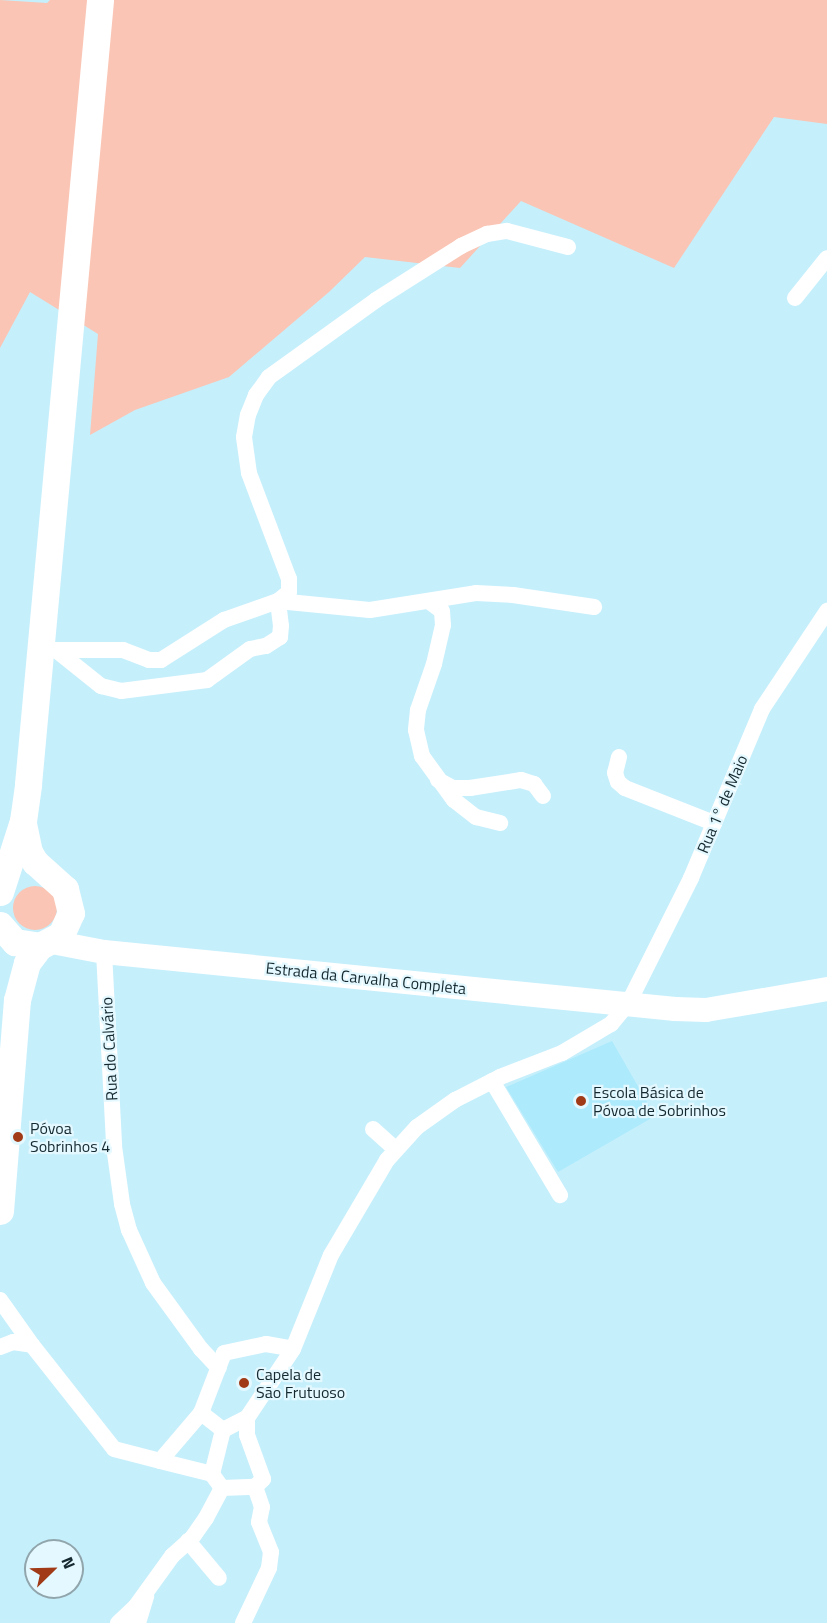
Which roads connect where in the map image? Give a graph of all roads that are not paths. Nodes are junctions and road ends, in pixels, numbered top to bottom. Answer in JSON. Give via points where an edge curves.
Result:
{"nodes":[{"id":1,"x":100,"y":0,"type":"edge"},
{"id":2,"x":568,"y":247,"type":"dead end"},
{"id":3,"x":827,"y":258,"type":"edge"},
{"id":4,"x":795,"y":298,"type":"dead end"},
{"id":5,"x":278,"y":601,"type":"junction"},
{"id":6,"x":430,"y":602,"type":"junction"},
{"id":7,"x":594,"y":607,"type":"dead end"},
{"id":8,"x":827,"y":611,"type":"edge"},
{"id":9,"x":49,"y":650,"type":"junction"},
{"id":10,"x":619,"y":757,"type":"dead end"},
{"id":11,"x":437,"y":780,"type":"junction"},
{"id":12,"x":543,"y":796,"type":"dead end"},
{"id":13,"x":23,"y":821,"type":"junction"},
{"id":14,"x":500,"y":823,"type":"dead end"},
{"id":15,"x":714,"y":823,"type":"junction"},
{"id":16,"x":47,"y":874,"type":"junction"},
{"id":17,"x":2,"y":889,"type":"edge"},
{"id":18,"x":71,"y":913,"type":"junction"},
{"id":19,"x":0,"y":925,"type":"edge"},
{"id":20,"x":46,"y":944,"type":"junction"},
{"id":21,"x":104,"y":952,"type":"junction"},
{"id":22,"x":827,"y":989,"type":"edge"},
{"id":23,"x":614,"y":1010,"type":"junction"},
{"id":24,"x":492,"y":1081,"type":"junction"},
{"id":25,"x":373,"y":1129,"type":"dead end"},
{"id":26,"x":396,"y":1150,"type":"junction"},
{"id":27,"x":560,"y":1195,"type":"dead end"},
{"id":28,"x":0,"y":1211,"type":"edge"},
{"id":29,"x":0,"y":1300,"type":"edge"},
{"id":30,"x":32,"y":1345,"type":"junction"},
{"id":31,"x":0,"y":1347,"type":"edge"},
{"id":32,"x":293,"y":1349,"type":"junction"},
{"id":33,"x":219,"y":1368,"type":"junction"},
{"id":34,"x":201,"y":1413,"type":"junction"},
{"id":35,"x":247,"y":1418,"type":"junction"},
{"id":36,"x":223,"y":1430,"type":"junction"},
{"id":37,"x":160,"y":1461,"type":"junction"},
{"id":38,"x":212,"y":1474,"type":"junction"},
{"id":39,"x":255,"y":1486,"type":"junction"},
{"id":40,"x":222,"y":1488,"type":"junction"},
{"id":41,"x":189,"y":1541,"type":"junction"},
{"id":42,"x":219,"y":1578,"type":"dead end"},
{"id":43,"x":147,"y":1593,"type":"junction"},
{"id":44,"x":118,"y":1623,"type":"edge"},
{"id":45,"x":138,"y":1623,"type":"edge"},
{"id":46,"x":243,"y":1623,"type":"edge"}],
"edges":[{"from":1,"to":9,"type":"main road"},
{"from":2,"to":5,"type":"street","via":[[507,231],[487,234],[376,300],[269,377],[256,395],[244,436],[249,473],[289,579],[289,592]]},
{"from":3,"to":4,"type":"street"},
{"from":5,"to":6,"type":"street","via":[[370,610]]},
{"from":5,"to":9,"type":"street","via":[[224,620],[161,660],[149,660],[123,650]]},
{"from":5,"to":9,"type":"street","via":[[280,638],[250,649],[207,680],[121,691],[101,686]]},
{"from":6,"to":7,"type":"street","via":[[476,593]]},
{"from":6,"to":11,"type":"street","via":[[441,612],[443,625],[418,710],[416,730],[423,756]]},
{"from":8,"to":15,"type":"street","name":"Rua 1° de Maio","via":[[762,709]]},
{"from":9,"to":13,"type":"main road"},
{"from":10,"to":15,"type":"street","via":[[615,773],[625,788]]},
{"from":11,"to":12,"type":"street","via":[[453,788],[521,780],[534,784]]},
{"from":11,"to":14,"type":"street","via":[[454,800],[476,816]]},
{"from":13,"to":16,"type":"main road","via":[[30,852]]},
{"from":13,"to":17,"type":"main road"},
{"from":15,"to":23,"type":"street","name":"Rua 1° de Maio","via":[[691,878]]},
{"from":16,"to":17,"type":"main road","via":[[23,872]]},
{"from":16,"to":18,"type":"main road","via":[[66,889]]},
{"from":18,"to":20,"type":"main road","via":[[68,924]]},
{"from":18,"to":21,"type":"street","name":"Estrada da Carvalha Completa","via":[[78,937]]},
{"from":19,"to":20,"type":"main road","via":[[15,942]]},
{"from":20,"to":21,"type":"street","name":"Estrada da Carvalha Completa"},
{"from":20,"to":28,"type":"main road","via":[[27,963],[16,1000]]},
{"from":21,"to":23,"type":"street","name":"Estrada da Carvalha Completa"},
{"from":21,"to":33,"type":"street","name":"Rua do Calvário","via":[[114,1146],[129,1230],[153,1283]]},
{"from":22,"to":23,"type":"street","name":"Estrada da Carvalha Completa","via":[[706,1010]]},
{"from":23,"to":24,"type":"street","via":[[562,1053]]},
{"from":24,"to":26,"type":"street","via":[[455,1100],[417,1127]]},
{"from":24,"to":27,"type":"street"},
{"from":25,"to":26,"type":"street"},
{"from":26,"to":32,"type":"street","via":[[331,1255]]},
{"from":29,"to":30,"type":"street"},
{"from":30,"to":31,"type":"street","via":[[14,1342]]},
{"from":30,"to":37,"type":"street","via":[[114,1449]]},
{"from":32,"to":33,"type":"street","via":[[266,1344],[243,1348],[224,1353]]},
{"from":32,"to":35,"type":"street"},
{"from":33,"to":34,"type":"street"},
{"from":34,"to":36,"type":"street"},
{"from":34,"to":37,"type":"street"},
{"from":35,"to":36,"type":"street"},
{"from":35,"to":39,"type":"street","via":[[247,1435],[263,1479]]},
{"from":36,"to":38,"type":"street"},
{"from":37,"to":38,"type":"street"},
{"from":38,"to":40,"type":"street"},
{"from":39,"to":40,"type":"street"},
{"from":39,"to":46,"type":"street","via":[[262,1507],[259,1522],[271,1552],[269,1568]]},
{"from":40,"to":41,"type":"street"},
{"from":41,"to":42,"type":"street"},
{"from":41,"to":43,"type":"street","via":[[172,1556]]},
{"from":43,"to":44,"type":"street"},
{"from":43,"to":45,"type":"street"}]}
